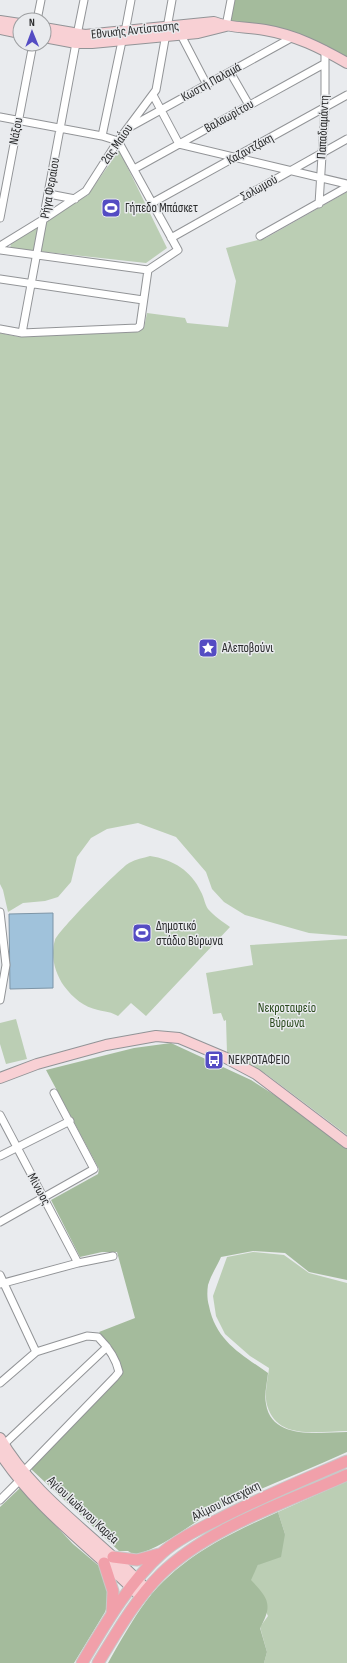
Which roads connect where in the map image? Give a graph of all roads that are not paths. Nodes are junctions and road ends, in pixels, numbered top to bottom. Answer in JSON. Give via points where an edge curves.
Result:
{"nodes":[{"id":1,"x":41,"y":0,"type":"edge"},
{"id":2,"x":84,"y":0,"type":"edge"},
{"id":3,"x":131,"y":0,"type":"edge"},
{"id":4,"x":172,"y":0,"type":"edge"},
{"id":5,"x":231,"y":0,"type":"edge"},
{"id":6,"x":39,"y":12,"type":"edge"},
{"id":7,"x":0,"y":21,"type":"edge"},
{"id":8,"x":12,"y":23,"type":"edge"},
{"id":9,"x":226,"y":26,"type":"junction"},
{"id":10,"x":0,"y":29,"type":"edge"},
{"id":11,"x":12,"y":31,"type":"edge"},
{"id":12,"x":52,"y":31,"type":"edge"},
{"id":13,"x":166,"y":32,"type":"junction"},
{"id":14,"x":181,"y":34,"type":"junction"},
{"id":15,"x":123,"y":36,"type":"junction"},
{"id":16,"x":52,"y":37,"type":"edge"},
{"id":17,"x":293,"y":37,"type":"junction"},
{"id":18,"x":77,"y":39,"type":"junction"},
{"id":19,"x":325,"y":50,"type":"junction"},
{"id":20,"x":31,"y":52,"type":"edge"},
{"id":21,"x":347,"y":63,"type":"edge"},
{"id":22,"x":324,"y":64,"type":"junction"},
{"id":23,"x":230,"y":72,"type":"junction"},
{"id":24,"x":207,"y":85,"type":"junction"},
{"id":25,"x":153,"y":95,"type":"junction"},
{"id":26,"x":347,"y":95,"type":"edge"},
{"id":27,"x":249,"y":105,"type":"junction"},
{"id":28,"x":325,"y":107,"type":"junction"},
{"id":29,"x":160,"y":110,"type":"junction"},
{"id":30,"x":0,"y":117,"type":"edge"},
{"id":31,"x":18,"y":120,"type":"junction"},
{"id":32,"x":61,"y":128,"type":"junction"},
{"id":33,"x":128,"y":128,"type":"junction"},
{"id":34,"x":102,"y":136,"type":"junction"},
{"id":35,"x":347,"y":139,"type":"edge"},
{"id":36,"x":118,"y":141,"type":"junction"},
{"id":37,"x":179,"y":144,"type":"junction"},
{"id":38,"x":322,"y":153,"type":"junction"},
{"id":39,"x":236,"y":157,"type":"junction"},
{"id":40,"x":134,"y":169,"type":"junction"},
{"id":41,"x":290,"y":170,"type":"junction"},
{"id":42,"x":320,"y":178,"type":"junction"},
{"id":43,"x":347,"y":186,"type":"edge"},
{"id":44,"x":49,"y":194,"type":"junction"},
{"id":45,"x":75,"y":199,"type":"junction"},
{"id":46,"x":152,"y":203,"type":"junction"},
{"id":47,"x":319,"y":204,"type":"junction"},
{"id":48,"x":0,"y":218,"type":"edge"},
{"id":49,"x":44,"y":219,"type":"junction"},
{"id":50,"x":260,"y":236,"type":"dead end"},
{"id":51,"x":171,"y":238,"type":"junction"},
{"id":52,"x":0,"y":246,"type":"edge"},
{"id":53,"x":0,"y":250,"type":"edge"},
{"id":54,"x":37,"y":254,"type":"junction"},
{"id":55,"x":148,"y":270,"type":"junction"},
{"id":56,"x":0,"y":280,"type":"edge"},
{"id":57,"x":32,"y":283,"type":"junction"},
{"id":58,"x":144,"y":300,"type":"junction"},
{"id":59,"x":0,"y":329,"type":"edge"},
{"id":60,"x":22,"y":333,"type":"junction"},
{"id":61,"x":0,"y":912,"type":"edge"},
{"id":62,"x":0,"y":958,"type":"edge"},
{"id":63,"x":6,"y":965,"type":"junction"},
{"id":64,"x":0,"y":1000,"type":"edge"},
{"id":65,"x":0,"y":1078,"type":"edge"},
{"id":66,"x":54,"y":1093,"type":"dead end"},
{"id":67,"x":0,"y":1115,"type":"edge"},
{"id":68,"x":70,"y":1121,"type":"junction"},
{"id":69,"x":347,"y":1143,"type":"edge"},
{"id":70,"x":16,"y":1147,"type":"junction"},
{"id":71,"x":0,"y":1156,"type":"edge"},
{"id":72,"x":45,"y":1198,"type":"junction"},
{"id":73,"x":0,"y":1222,"type":"edge"},
{"id":74,"x":113,"y":1256,"type":"dead end"},
{"id":75,"x":78,"y":1263,"type":"junction"},
{"id":76,"x":0,"y":1275,"type":"edge"},
{"id":77,"x":2,"y":1284,"type":"edge"},
{"id":78,"x":107,"y":1347,"type":"junction"},
{"id":79,"x":36,"y":1352,"type":"junction"},
{"id":80,"x":1,"y":1380,"type":"edge"},
{"id":81,"x":1,"y":1446,"type":"edge"},
{"id":82,"x":347,"y":1461,"type":"edge"},
{"id":83,"x":347,"y":1475,"type":"edge"},
{"id":84,"x":22,"y":1476,"type":"junction"},
{"id":85,"x":0,"y":1500,"type":"edge"},
{"id":86,"x":163,"y":1552,"type":"junction"},
{"id":87,"x":108,"y":1560,"type":"junction"},
{"id":88,"x":135,"y":1584,"type":"junction"},
{"id":89,"x":144,"y":1593,"type":"junction"},
{"id":90,"x":112,"y":1615,"type":"junction"},
{"id":91,"x":82,"y":1663,"type":"edge"},
{"id":92,"x":98,"y":1663,"type":"edge"}],
"edges":[{"from":1,"to":6,"type":"street"},
{"from":2,"to":18,"type":"street","name":"Ρήγα Φεραίου"},
{"from":3,"to":15,"type":"street"},
{"from":4,"to":13,"type":"street","name":"2ας Μαΐου"},
{"from":5,"to":9,"type":"street"},
{"from":7,"to":8,"type":"street"},
{"from":9,"to":13,"type":"street","name":"Εθνικής Αντίστασης","via":[[214,22]]},
{"from":9,"to":14,"type":"street","name":"Εθνικής Αντίστασης","via":[[213,31]]},
{"from":9,"to":17,"type":"street","name":"Εθνικής Αντίστασης","via":[[265,30]]},
{"from":10,"to":11,"type":"street"},
{"from":12,"to":18,"type":"street","name":"Εθνικής Αντίστασης"},
{"from":13,"to":14,"type":"street","name":"Εθνικής Αντίστασης"},
{"from":13,"to":15,"type":"street","name":"Εθνικής Αντίστασης"},
{"from":13,"to":25,"type":"street","name":"2ας Μαΐου"},
{"from":14,"to":24,"type":"street"},
{"from":15,"to":18,"type":"street","name":"Εθνικής Αντίστασης"},
{"from":15,"to":34,"type":"street"},
{"from":16,"to":18,"type":"street","name":"Εθνικής Αντίστασης"},
{"from":17,"to":19,"type":"street","name":"Εθνικής Αντίστασης"},
{"from":17,"to":23,"type":"street","name":"Κωστή Παλαμά"},
{"from":18,"to":32,"type":"street","name":"Ρήγα Φεραίου"},
{"from":19,"to":21,"type":"street","name":"Εθνικής Αντίστασης"},
{"from":19,"to":22,"type":"street","name":"Παπαδιαμάντη"},
{"from":20,"to":31,"type":"street","name":"Νάξου"},
{"from":22,"to":27,"type":"street","name":"Βαλαωρίτου"},
{"from":22,"to":28,"type":"street","name":"Παπαδιαμάντη"},
{"from":23,"to":24,"type":"street","name":"Κωστή Παλαμά"},
{"from":23,"to":27,"type":"street"},
{"from":24,"to":29,"type":"street","name":"Κωστή Παλαμά"},
{"from":25,"to":29,"type":"street"},
{"from":25,"to":33,"type":"street","name":"2ας Μαΐου"},
{"from":26,"to":28,"type":"street","name":"Καζαντζάκη"},
{"from":27,"to":37,"type":"street","name":"Βαλαωρίτου"},
{"from":28,"to":38,"type":"street","name":"Παπαδιαμάντη"},
{"from":28,"to":39,"type":"street","name":"Καζαντζάκη"},
{"from":29,"to":33,"type":"street","name":"Κωστή Παλαμά"},
{"from":29,"to":37,"type":"street"},
{"from":30,"to":31,"type":"street"},
{"from":31,"to":32,"type":"street"},
{"from":31,"to":48,"type":"street","name":"Νάξου"},
{"from":32,"to":34,"type":"street"},
{"from":32,"to":44,"type":"street","name":"Ρήγα Φεραίου"},
{"from":33,"to":36,"type":"street","name":"2ας Μαΐου"},
{"from":34,"to":36,"type":"street"},
{"from":35,"to":38,"type":"street","name":"Σολωμού"},
{"from":36,"to":40,"type":"street"},
{"from":36,"to":45,"type":"street","name":"2ας Μαΐου","via":[[86,191]]},
{"from":37,"to":39,"type":"street"},
{"from":37,"to":40,"type":"street","name":"Βαλαωρίτου"},
{"from":38,"to":41,"type":"street","name":"Σολωμού"},
{"from":38,"to":42,"type":"street","name":"Παπαδιαμάντη"},
{"from":39,"to":41,"type":"street"},
{"from":39,"to":46,"type":"street","name":"Καζαντζάκη"},
{"from":40,"to":46,"type":"street"},
{"from":41,"to":42,"type":"street"},
{"from":41,"to":51,"type":"street","name":"Σολωμού"},
{"from":42,"to":43,"type":"street"},
{"from":42,"to":47,"type":"street","name":"Παπαδιαμάντη"},
{"from":43,"to":47,"type":"street"},
{"from":44,"to":45,"type":"street"},
{"from":44,"to":49,"type":"street","name":"Ρήγα Φεραίου"},
{"from":45,"to":49,"type":"street","name":"2ας Μαΐου"},
{"from":46,"to":51,"type":"street"},
{"from":47,"to":50,"type":"street"},
{"from":49,"to":52,"type":"street","name":"2ας Μαΐου"},
{"from":49,"to":54,"type":"street","name":"Ρήγα Φεραίου"},
{"from":51,"to":55,"type":"street","via":[[178,250]]},
{"from":53,"to":54,"type":"street"},
{"from":54,"to":55,"type":"street"},
{"from":54,"to":57,"type":"street","name":"Ρήγα Φεραίου"},
{"from":55,"to":58,"type":"street"},
{"from":56,"to":57,"type":"street"},
{"from":57,"to":58,"type":"street"},
{"from":57,"to":60,"type":"street","name":"Ρήγα Φεραίου"},
{"from":58,"to":60,"type":"street","via":[[140,326],[125,329]]},
{"from":59,"to":60,"type":"street"},
{"from":61,"to":63,"type":"street"},
{"from":62,"to":63,"type":"street"},
{"from":63,"to":64,"type":"street"},
{"from":65,"to":69,"type":"street","via":[[37,1064],[106,1045],[156,1036],[179,1038],[256,1074]]},
{"from":66,"to":68,"type":"street"},
{"from":67,"to":70,"type":"street","name":"Μίνωος"},
{"from":68,"to":70,"type":"street"},
{"from":68,"to":72,"type":"street","via":[[94,1170]]},
{"from":70,"to":71,"type":"street"},
{"from":70,"to":72,"type":"street","name":"Μίνωος"},
{"from":72,"to":73,"type":"street"},
{"from":72,"to":75,"type":"street","name":"Μίνωος"},
{"from":74,"to":75,"type":"street"},
{"from":75,"to":77,"type":"street"},
{"from":76,"to":77,"type":"street"},
{"from":77,"to":79,"type":"street"},
{"from":78,"to":79,"type":"street","via":[[98,1337],[87,1336]]},
{"from":78,"to":81,"type":"street"},
{"from":78,"to":84,"type":"street","via":[[115,1359],[119,1372]]},
{"from":79,"to":80,"type":"street"},
{"from":81,"to":84,"type":"street","name":"Αγίου Ιωάννου Καρέα"},
{"from":82,"to":86,"type":"main road","name":"Αλίμου Κατεχάκη","via":[[229,1514]]},
{"from":83,"to":89,"type":"main road","name":"Αλίμου Κατεχάκη","via":[[199,1544],[167,1569]]},
{"from":84,"to":85,"type":"street"},
{"from":84,"to":87,"type":"street","name":"Αγίου Ιωάννου Καρέα","via":[[54,1516]]},
{"from":86,"to":87,"type":"main road","via":[[137,1560]]},
{"from":86,"to":88,"type":"main road","name":"Αλίμου Κατεχάκη"},
{"from":87,"to":88,"type":"street","name":"Αγίου Ιωάννου Καρέα"},
{"from":87,"to":90,"type":"main road","via":[[112,1587]]},
{"from":88,"to":89,"type":"street","name":"Αγίου Ιωάννου Καρέα"},
{"from":88,"to":90,"type":"main road"},
{"from":89,"to":92,"type":"main road"},
{"from":90,"to":91,"type":"main road"}]}
